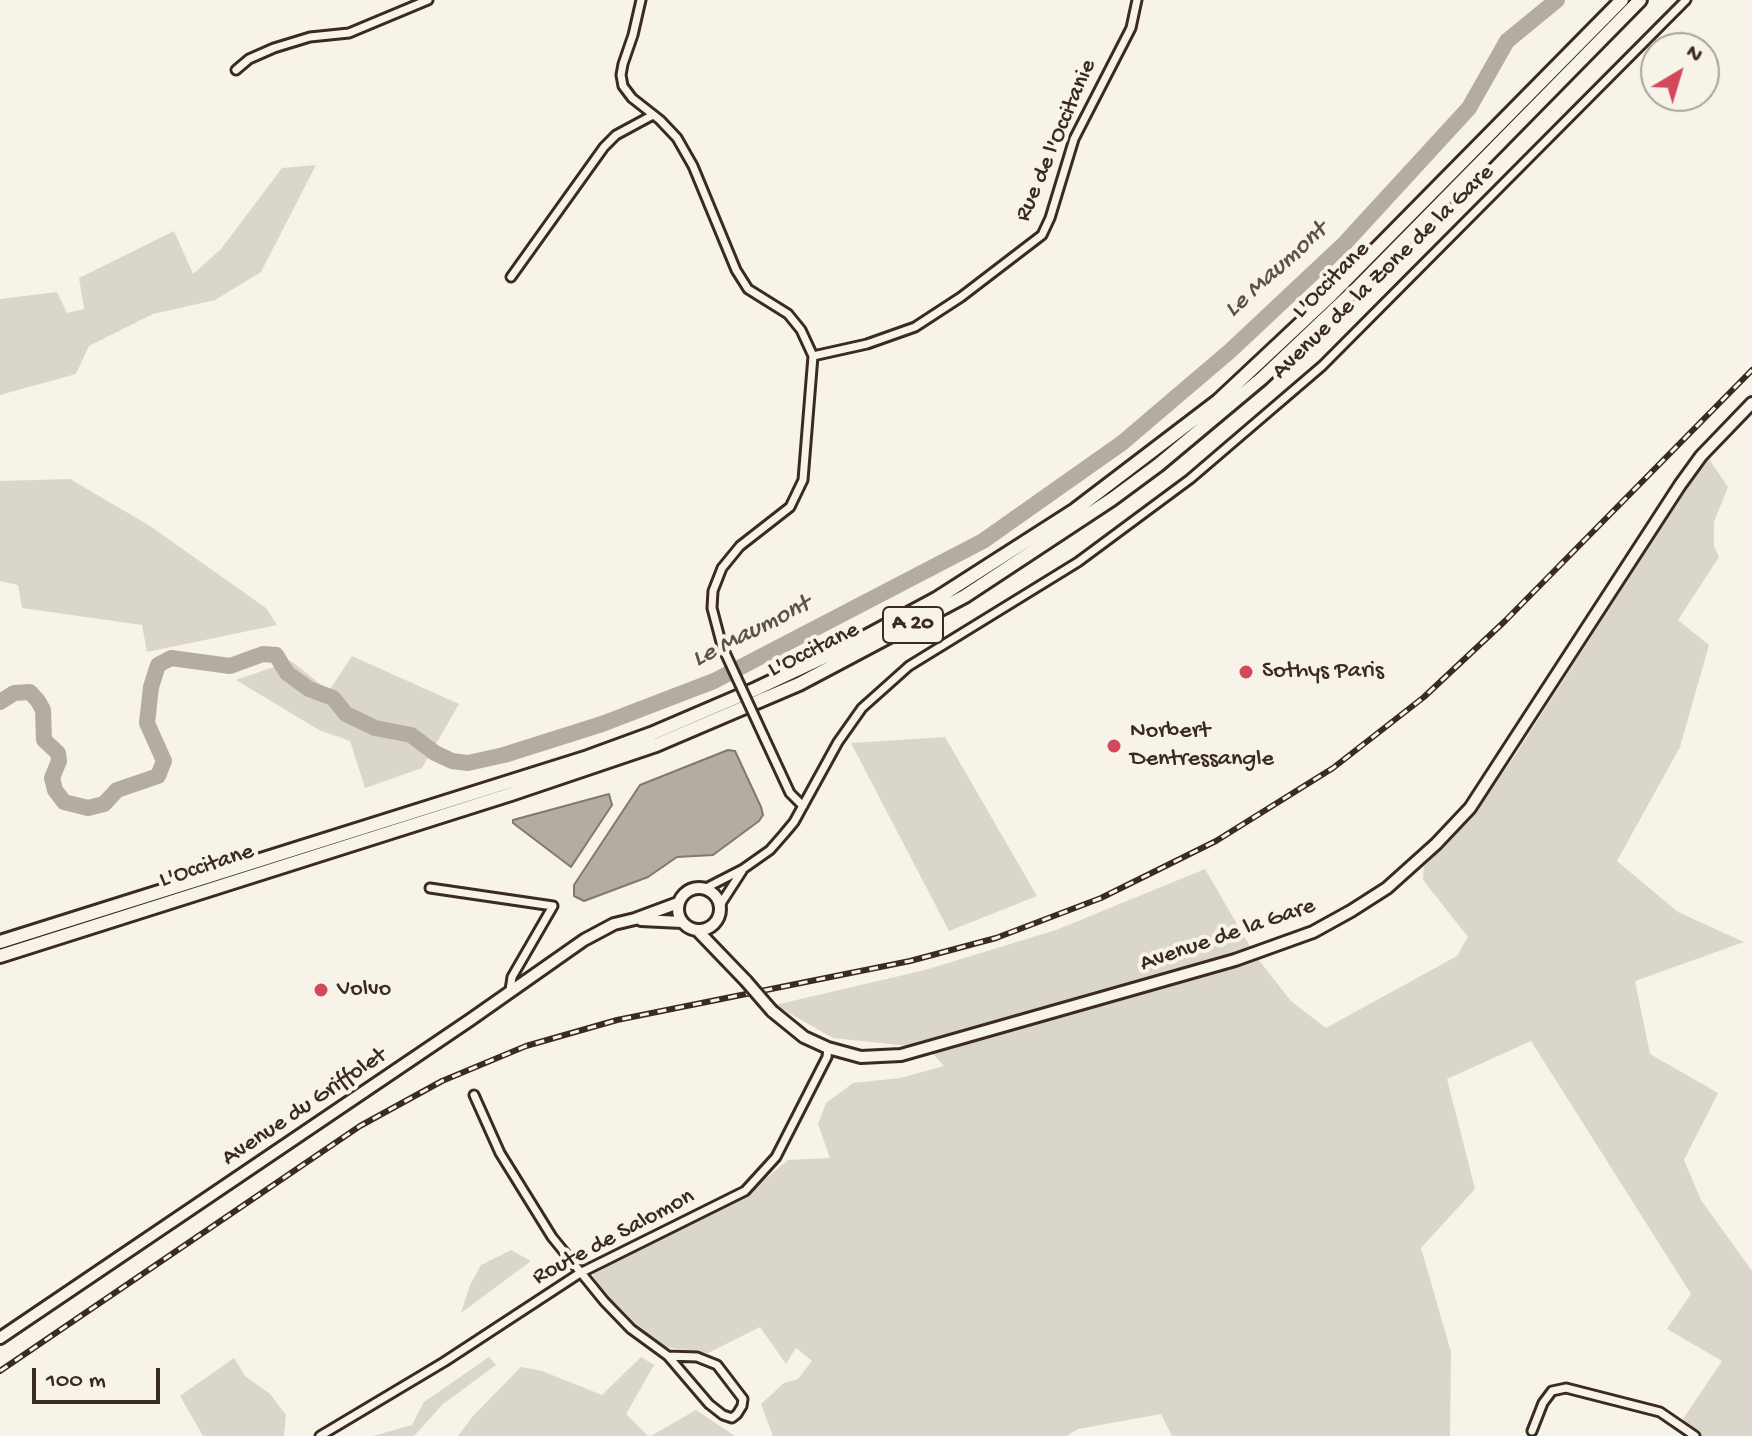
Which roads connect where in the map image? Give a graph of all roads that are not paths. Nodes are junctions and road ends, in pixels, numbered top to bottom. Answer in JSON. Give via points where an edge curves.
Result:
{"nodes":[{"id":1,"x":428,"y":0,"type":"edge"},
{"id":2,"x":641,"y":0,"type":"edge"},
{"id":3,"x":1137,"y":0,"type":"edge"},
{"id":4,"x":1622,"y":0,"type":"edge"},
{"id":5,"x":1640,"y":0,"type":"edge"},
{"id":6,"x":1686,"y":0,"type":"edge"},
{"id":7,"x":236,"y":70,"type":"dead end"},
{"id":8,"x":653,"y":115,"type":"junction"},
{"id":9,"x":511,"y":277,"type":"dead end"},
{"id":10,"x":813,"y":356,"type":"junction"},
{"id":11,"x":1752,"y":403,"type":"edge"},
{"id":12,"x":803,"y":806,"type":"junction"},
{"id":13,"x":743,"y":869,"type":"junction"},
{"id":14,"x":430,"y":888,"type":"dead end"},
{"id":15,"x":706,"y":888,"type":"junction"},
{"id":16,"x":678,"y":903,"type":"junction"},
{"id":17,"x":720,"y":905,"type":"junction"},
{"id":18,"x":635,"y":919,"type":"junction"},
{"id":19,"x":682,"y":922,"type":"junction"},
{"id":20,"x":714,"y":924,"type":"junction"},
{"id":21,"x":697,"y":930,"type":"junction"},
{"id":22,"x":0,"y":942,"type":"edge"},
{"id":23,"x":0,"y":956,"type":"edge"},
{"id":24,"x":725,"y":957,"type":"junction"},
{"id":25,"x":510,"y":990,"type":"junction"},
{"id":26,"x":828,"y":1048,"type":"junction"},
{"id":27,"x":474,"y":1095,"type":"dead end"},
{"id":28,"x":580,"y":1273,"type":"junction"},
{"id":29,"x":0,"y":1338,"type":"edge"},
{"id":30,"x":668,"y":1356,"type":"junction"},
{"id":31,"x":1532,"y":1431,"type":"dead end"},
{"id":32,"x":320,"y":1436,"type":"edge"},
{"id":33,"x":1695,"y":1436,"type":"edge"}],
"edges":[{"from":1,"to":7,"type":"street","via":[[349,33],[274,48]]},
{"from":2,"to":8,"type":"street","via":[[621,75],[632,98]]},
{"from":3,"to":10,"type":"street","name":"Rue de l'Occitanie","via":[[1131,28],[1074,139],[1042,235],[915,327]]},
{"from":4,"to":22,"type":"highway","name":"L'Occitane","number":"A 20","via":[[1331,295],[1218,401],[1075,510],[936,599],[841,649],[651,734]]},
{"from":5,"to":23,"type":"highway","name":"L'Occitane","number":"A 20","via":[[1262,378],[1112,499],[965,596],[799,684],[656,745]]},
{"from":6,"to":12,"type":"street","name":"Avenue de la Zone de la Gare","via":[[1290,394],[1190,479],[1078,562],[909,666],[862,708]]},
{"from":8,"to":9,"type":"street","via":[[604,147]]},
{"from":8,"to":10,"type":"street","via":[[677,138],[693,166],[748,289],[788,314]]},
{"from":10,"to":12,"type":"street","bridge":true,"via":[[803,480],[790,507],[740,546],[722,568],[712,608],[722,646],[790,793]]},
{"from":11,"to":26,"type":"street","name":"Avenue de la Gare","via":[[1680,485],[1470,808],[1387,888],[1300,936],[1235,960],[1029,1020],[901,1055],[861,1057]]},
{"from":12,"to":13,"type":"street","name":"Avenue de la Zone de la Gare","via":[[770,850]]},
{"from":13,"to":15,"type":"street","name":"Avenue de la Zone de la Gare"},
{"from":13,"to":17,"type":"street","name":"Avenue de la Zone de la Gare"},
{"from":14,"to":25,"type":"street","via":[[553,906],[512,977]]},
{"from":15,"to":16,"type":"street","via":[[686,891]]},
{"from":15,"to":17,"type":"street"},
{"from":16,"to":18,"type":"street","name":"Avenue du Griffolet"},
{"from":16,"to":19,"type":"street"},
{"from":17,"to":20,"type":"street"},
{"from":18,"to":19,"type":"street"},
{"from":18,"to":25,"type":"street","name":"Avenue du Griffolet","via":[[594,934]]},
{"from":19,"to":21,"type":"street"},
{"from":20,"to":21,"type":"street"},
{"from":20,"to":24,"type":"street"},
{"from":21,"to":24,"type":"street","name":"Avenue de la Gare"},
{"from":24,"to":26,"type":"street","name":"Avenue de la Gare","bridge":true,"via":[[772,1011],[804,1037]]},
{"from":25,"to":29,"type":"street","name":"Avenue du Griffolet"},
{"from":26,"to":28,"type":"street","name":"Route de Salomon","via":[[776,1157],[745,1191]]},
{"from":27,"to":28,"type":"street","via":[[500,1153]]},
{"from":28,"to":30,"type":"street","via":[[631,1329]]},
{"from":28,"to":32,"type":"street","name":"Route de Salomon"},
{"from":30,"to":30,"type":"street","via":[[709,1404],[723,1415],[737,1414],[743,1399],[717,1365],[697,1357]]},
{"from":31,"to":33,"type":"street","via":[[1552,1391],[1566,1388],[1660,1412]]}]}
